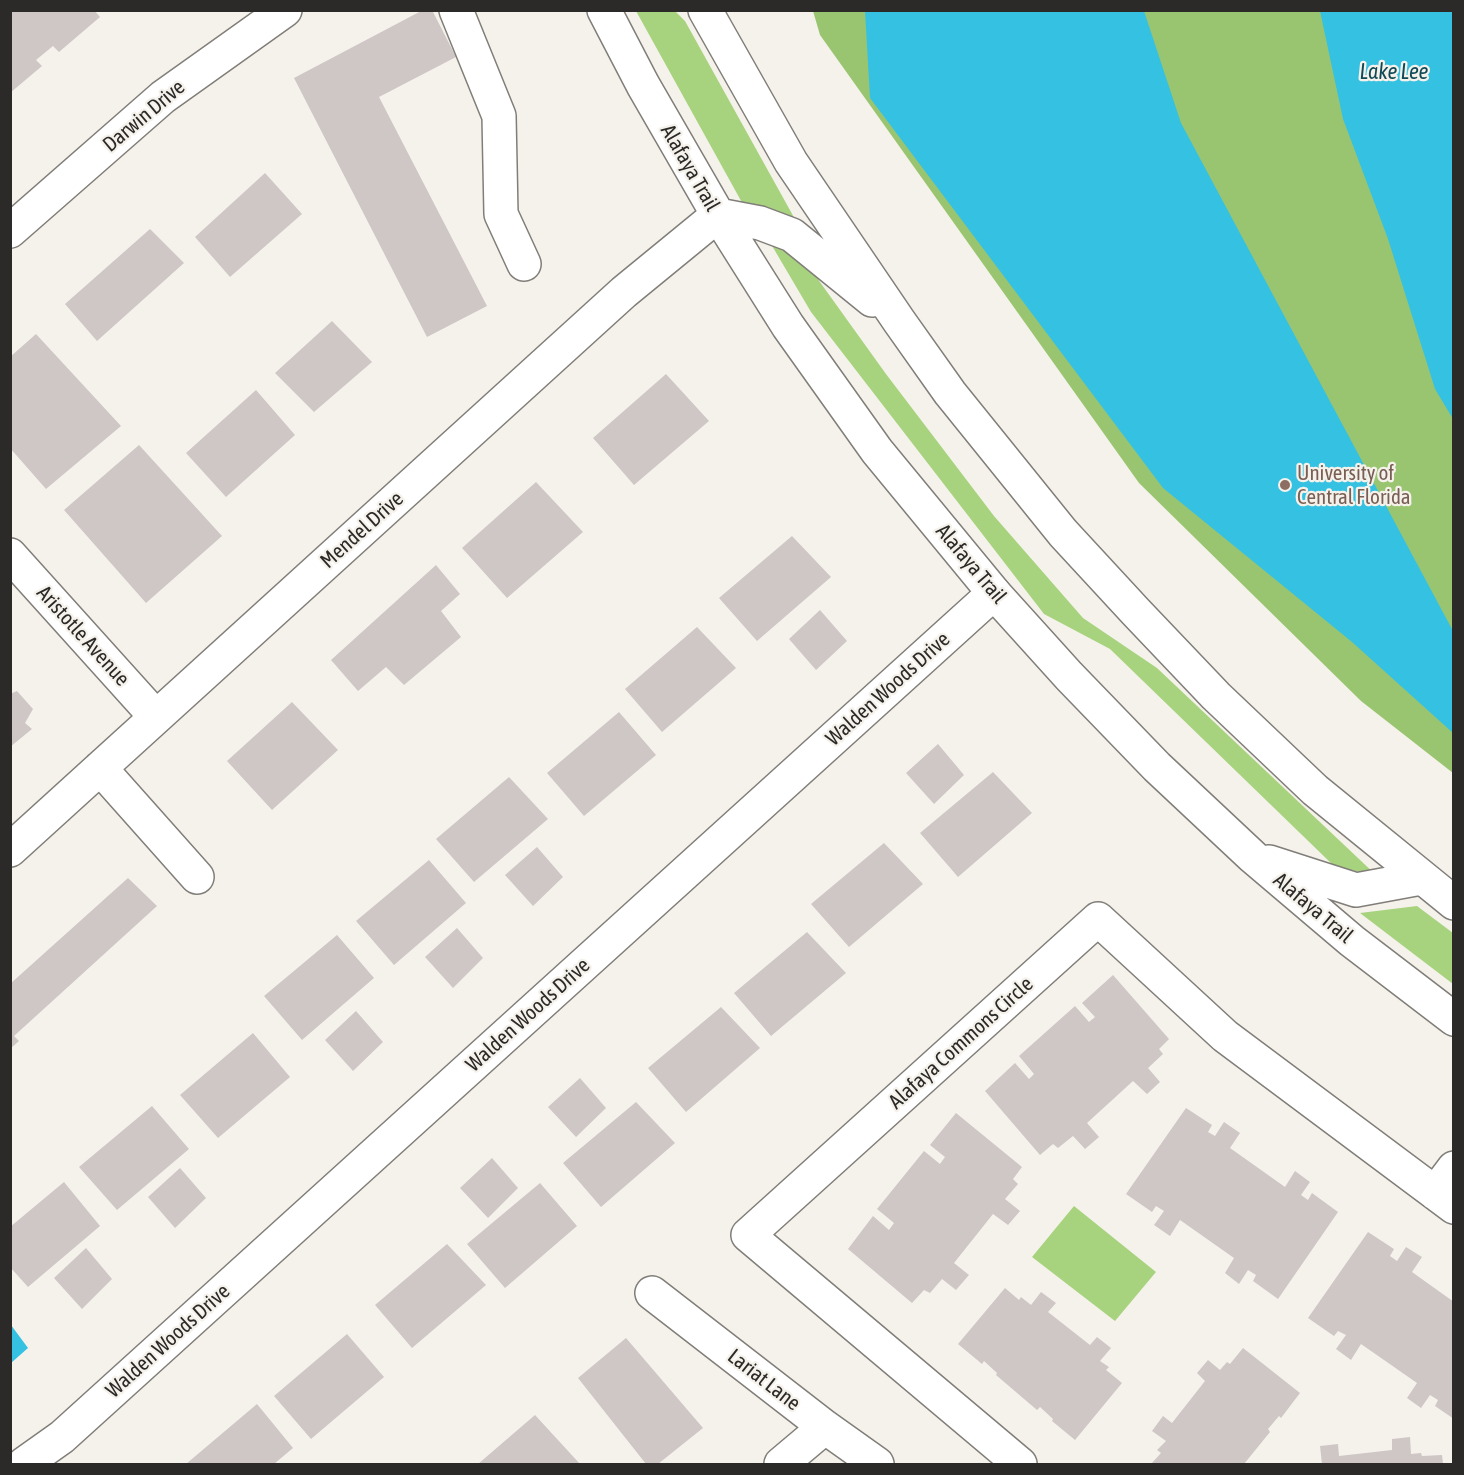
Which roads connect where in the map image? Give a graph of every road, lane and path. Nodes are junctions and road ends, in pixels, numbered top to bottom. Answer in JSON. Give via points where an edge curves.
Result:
{"nodes":[{"id":1,"x":285,"y":10,"type":"edge"},
{"id":2,"x":456,"y":10,"type":"edge"},
{"id":3,"x":604,"y":10,"type":"edge"},
{"id":4,"x":705,"y":10,"type":"edge"},
{"id":5,"x":718,"y":215,"type":"junction"},
{"id":6,"x":10,"y":231,"type":"edge"},
{"id":7,"x":524,"y":264,"type":"dead end"},
{"id":8,"x":900,"y":321,"type":"junction"},
{"id":9,"x":10,"y":555,"type":"edge"},
{"id":10,"x":994,"y":592,"type":"junction"},
{"id":11,"x":156,"y":717,"type":"junction"},
{"id":12,"x":100,"y":768,"type":"junction"},
{"id":13,"x":10,"y":850,"type":"edge"},
{"id":14,"x":1253,"y":857,"type":"junction"},
{"id":15,"x":197,"y":877,"type":"dead end"},
{"id":16,"x":1421,"y":878,"type":"junction"},
{"id":17,"x":1454,"y":903,"type":"edge"},
{"id":18,"x":1454,"y":1019,"type":"edge"},
{"id":19,"x":1447,"y":1190,"type":"edge"},
{"id":20,"x":652,"y":1293,"type":"dead end"},
{"id":21,"x":825,"y":1427,"type":"junction"},
{"id":22,"x":24,"y":1464,"type":"edge"},
{"id":23,"x":781,"y":1464,"type":"edge"},
{"id":24,"x":877,"y":1464,"type":"edge"},
{"id":25,"x":1020,"y":1464,"type":"edge"}],
"edges":[{"from":1,"to":6,"type":"main road","name":"Darwin Drive","via":[[163,97]]},
{"from":2,"to":7,"type":"main road","via":[[499,116],[501,214]]},
{"from":3,"to":5,"type":"main road","name":"Alafaya Trail","via":[[642,85]]},
{"from":4,"to":8,"type":"main road","via":[[792,162]]},
{"from":5,"to":8,"type":"main road","via":[[760,223],[792,235]]},
{"from":5,"to":10,"type":"main road","name":"Alafaya Trail","via":[[788,326],[877,451]]},
{"from":5,"to":11,"type":"main road","name":"Mendel Drive","via":[[624,292]]},
{"from":8,"to":16,"type":"main road","via":[[950,393],[1063,533],[1136,612],[1216,696],[1316,790]]},
{"from":9,"to":11,"type":"main road","name":"Aristotle Avenue"},
{"from":10,"to":14,"type":"main road","name":"Alafaya Trail","via":[[1141,750]]},
{"from":10,"to":22,"type":"main road","name":"Walden Woods Drive","via":[[62,1437]]},
{"from":11,"to":12,"type":"main road","name":"Mendel Drive"},
{"from":12,"to":13,"type":"main road","name":"Mendel Drive"},
{"from":12,"to":15,"type":"main road"},
{"from":14,"to":16,"type":"main road","via":[[1356,890]]},
{"from":14,"to":18,"type":"main road","name":"Alafaya Trail"},
{"from":16,"to":17,"type":"main road"},
{"from":19,"to":25,"type":"main road","name":"Alafaya Commons Circle","via":[[1225,1036],[1098,919],[748,1235]]},
{"from":20,"to":21,"type":"main road","name":"Lariat Lane"},
{"from":21,"to":23,"type":"main road"},
{"from":21,"to":24,"type":"main road","name":"Lariat Lane"}]}
